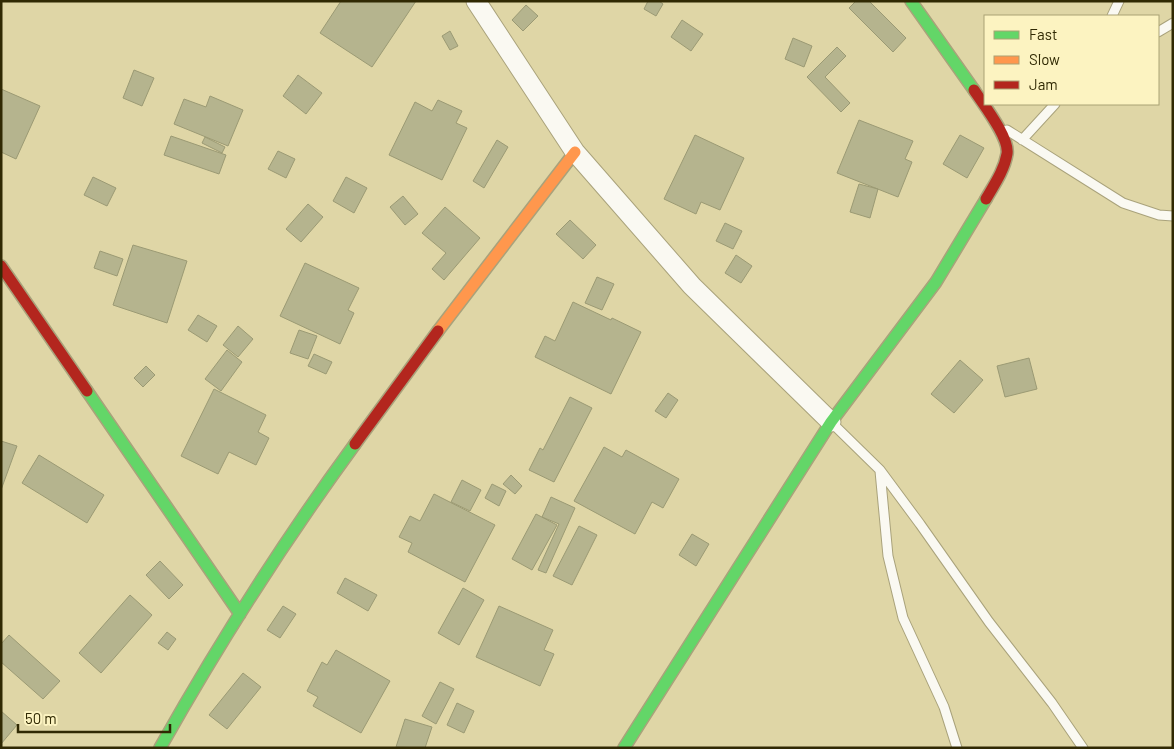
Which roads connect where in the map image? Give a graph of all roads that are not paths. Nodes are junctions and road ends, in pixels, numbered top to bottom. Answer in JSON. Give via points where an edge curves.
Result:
{"nodes":[{"id":1,"x":476,"y":1,"type":"edge"},
{"id":2,"x":911,"y":1,"type":"edge"},
{"id":3,"x":1119,"y":1,"type":"edge"},
{"id":4,"x":1112,"y":15,"type":"edge"},
{"id":5,"x":1173,"y":23,"type":"edge"},
{"id":6,"x":1159,"y":31,"type":"edge"},
{"id":7,"x":1054,"y":105,"type":"edge"},
{"id":8,"x":998,"y":125,"type":"junction"},
{"id":9,"x":1022,"y":140,"type":"junction"},
{"id":10,"x":575,"y":152,"type":"junction"},
{"id":11,"x":1173,"y":216,"type":"edge"},
{"id":12,"x":1,"y":266,"type":"edge"},
{"id":13,"x":831,"y":422,"type":"junction"},
{"id":14,"x":880,"y":470,"type":"junction"},
{"id":15,"x":240,"y":614,"type":"junction"},
{"id":16,"x":160,"y":748,"type":"edge"},
{"id":17,"x":624,"y":748,"type":"edge"},
{"id":18,"x":957,"y":748,"type":"edge"},
{"id":19,"x":1083,"y":748,"type":"edge"}],
"edges":[{"from":1,"to":10,"type":"street"},
{"from":2,"to":8,"type":"street"},
{"from":3,"to":4,"type":"lane"},
{"from":5,"to":6,"type":"lane"},
{"from":7,"to":9,"type":"lane"},
{"from":8,"to":9,"type":"lane"},
{"from":8,"to":13,"type":"street","via":[[1008,152],[1002,172],[936,282]]},
{"from":9,"to":11,"type":"lane","via":[[1124,204]]},
{"from":10,"to":13,"type":"street","via":[[692,286]]},
{"from":10,"to":15,"type":"street","via":[[422,351],[313,501]]},
{"from":12,"to":15,"type":"street"},
{"from":13,"to":14,"type":"lane"},
{"from":13,"to":17,"type":"street"},
{"from":14,"to":18,"type":"lane","via":[[888,556],[903,618],[944,707]]},
{"from":14,"to":19,"type":"lane"},
{"from":15,"to":16,"type":"street"}]}
